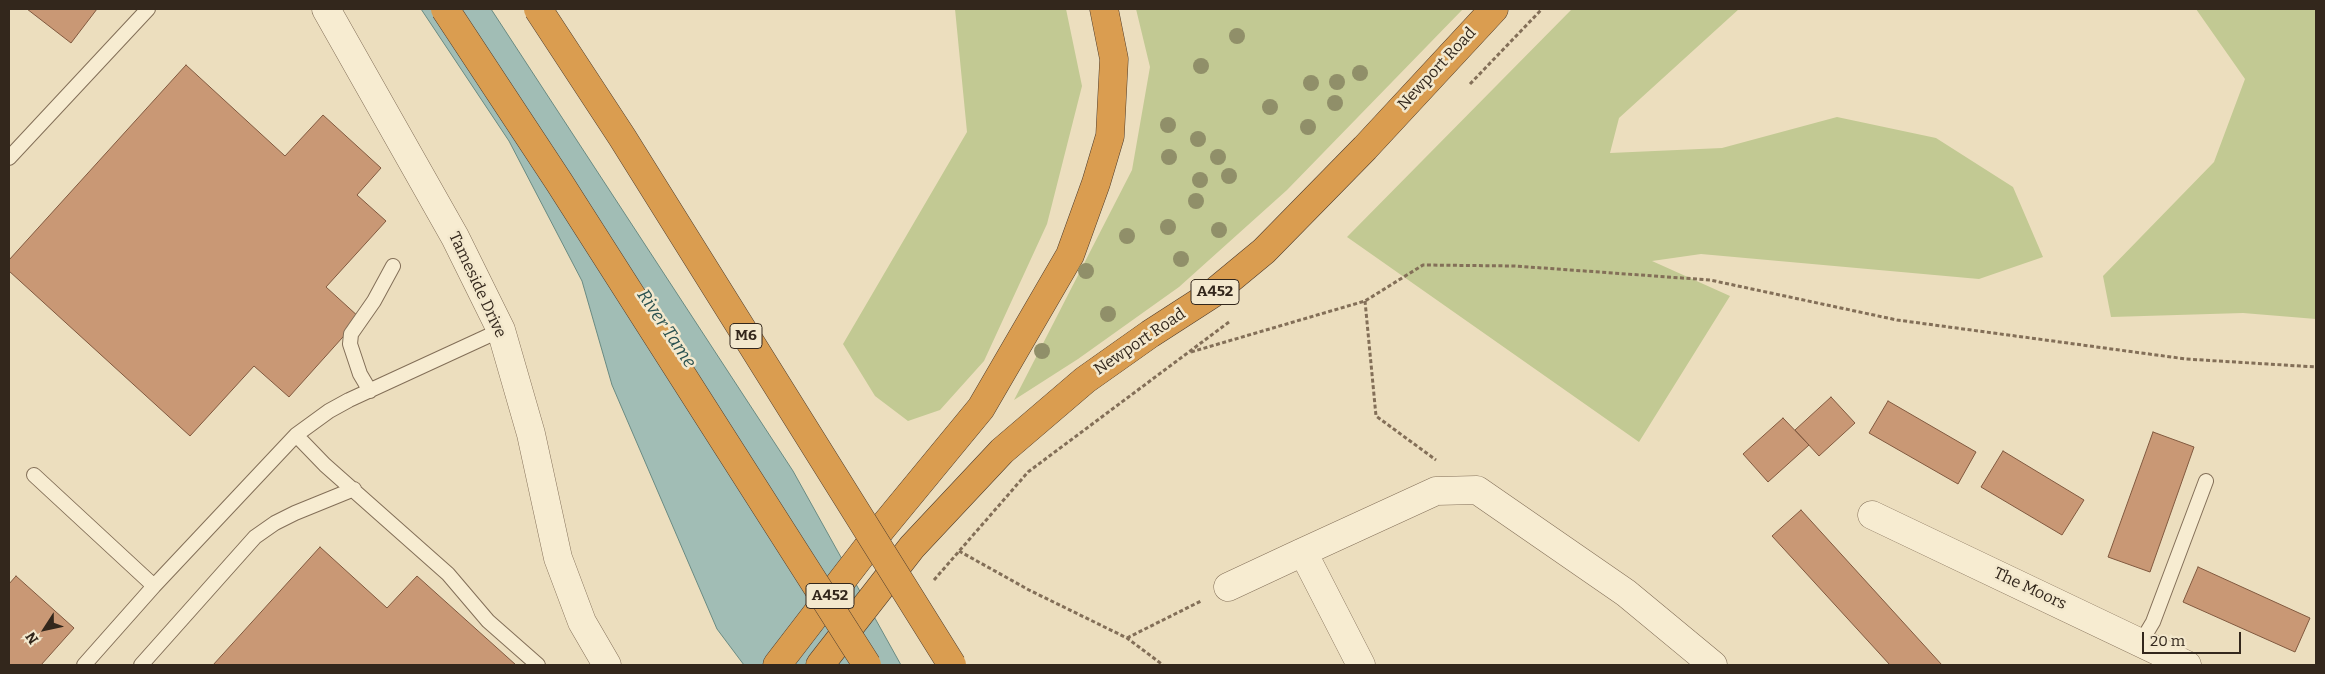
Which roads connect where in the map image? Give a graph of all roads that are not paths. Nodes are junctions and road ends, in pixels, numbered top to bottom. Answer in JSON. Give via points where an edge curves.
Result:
{"nodes":[{"id":1,"x":148,"y":9,"type":"edge"},
{"id":2,"x":326,"y":9,"type":"edge"},
{"id":3,"x":445,"y":9,"type":"edge"},
{"id":4,"x":538,"y":9,"type":"edge"},
{"id":5,"x":1104,"y":9,"type":"edge"},
{"id":6,"x":1494,"y":9,"type":"edge"},
{"id":7,"x":9,"y":158,"type":"edge"},
{"id":8,"x":393,"y":266,"type":"dead end"},
{"id":9,"x":501,"y":330,"type":"junction"},
{"id":10,"x":370,"y":391,"type":"junction"},
{"id":11,"x":296,"y":436,"type":"junction"},
{"id":12,"x":34,"y":475,"type":"dead end"},
{"id":13,"x":2206,"y":481,"type":"dead end"},
{"id":14,"x":354,"y":490,"type":"junction"},
{"id":15,"x":1872,"y":515,"type":"dead end"},
{"id":16,"x":1303,"y":552,"type":"junction"},
{"id":17,"x":154,"y":586,"type":"junction"},
{"id":18,"x":1228,"y":587,"type":"road end"},
{"id":19,"x":2141,"y":642,"type":"junction"},
{"id":20,"x":84,"y":665,"type":"edge"},
{"id":21,"x":141,"y":665,"type":"edge"},
{"id":22,"x":538,"y":665,"type":"edge"},
{"id":23,"x":607,"y":665,"type":"edge"},
{"id":24,"x":777,"y":665,"type":"edge"},
{"id":25,"x":820,"y":665,"type":"edge"},
{"id":26,"x":867,"y":665,"type":"edge"},
{"id":27,"x":952,"y":665,"type":"edge"},
{"id":28,"x":1361,"y":665,"type":"edge"},
{"id":29,"x":1713,"y":665,"type":"edge"},
{"id":30,"x":2187,"y":665,"type":"edge"}],
"edges":[{"from":1,"to":7,"type":"lane"},
{"from":2,"to":9,"type":"street","name":"Tameside Drive","via":[[456,237]]},
{"from":3,"to":26,"type":"highway","bridge":true},
{"from":4,"to":27,"type":"highway","number":"M6","bridge":true,"via":[[622,137]]},
{"from":5,"to":24,"type":"highway","number":"A452","bridge":true,"via":[[1114,59],[1110,136],[1070,255],[981,408],[883,527]]},
{"from":6,"to":25,"type":"highway","name":"Newport Road","number":"A452","bridge":true,"via":[[1264,251],[1212,294],[1085,380],[1002,451],[912,547]]},
{"from":8,"to":10,"type":"lane","via":[[351,334],[350,344],[360,374]]},
{"from":9,"to":10,"type":"lane"},
{"from":9,"to":23,"type":"street","name":"Tameside Drive","via":[[531,434],[558,558],[582,622]]},
{"from":10,"to":11,"type":"lane","via":[[329,411]]},
{"from":11,"to":14,"type":"lane"},
{"from":11,"to":17,"type":"lane"},
{"from":12,"to":17,"type":"lane"},
{"from":13,"to":19,"type":"lane","via":[[2153,622]]},
{"from":14,"to":21,"type":"lane","via":[[295,513],[255,537]]},
{"from":14,"to":22,"type":"lane","via":[[448,574],[488,621]]},
{"from":15,"to":19,"type":"street","name":"The Moors"},
{"from":16,"to":18,"type":"street"},
{"from":16,"to":28,"type":"street"},
{"from":16,"to":29,"type":"street","via":[[1436,491],[1477,490],[1626,593]]},
{"from":17,"to":20,"type":"lane"},
{"from":19,"to":30,"type":"street","name":"The Moors"}]}
